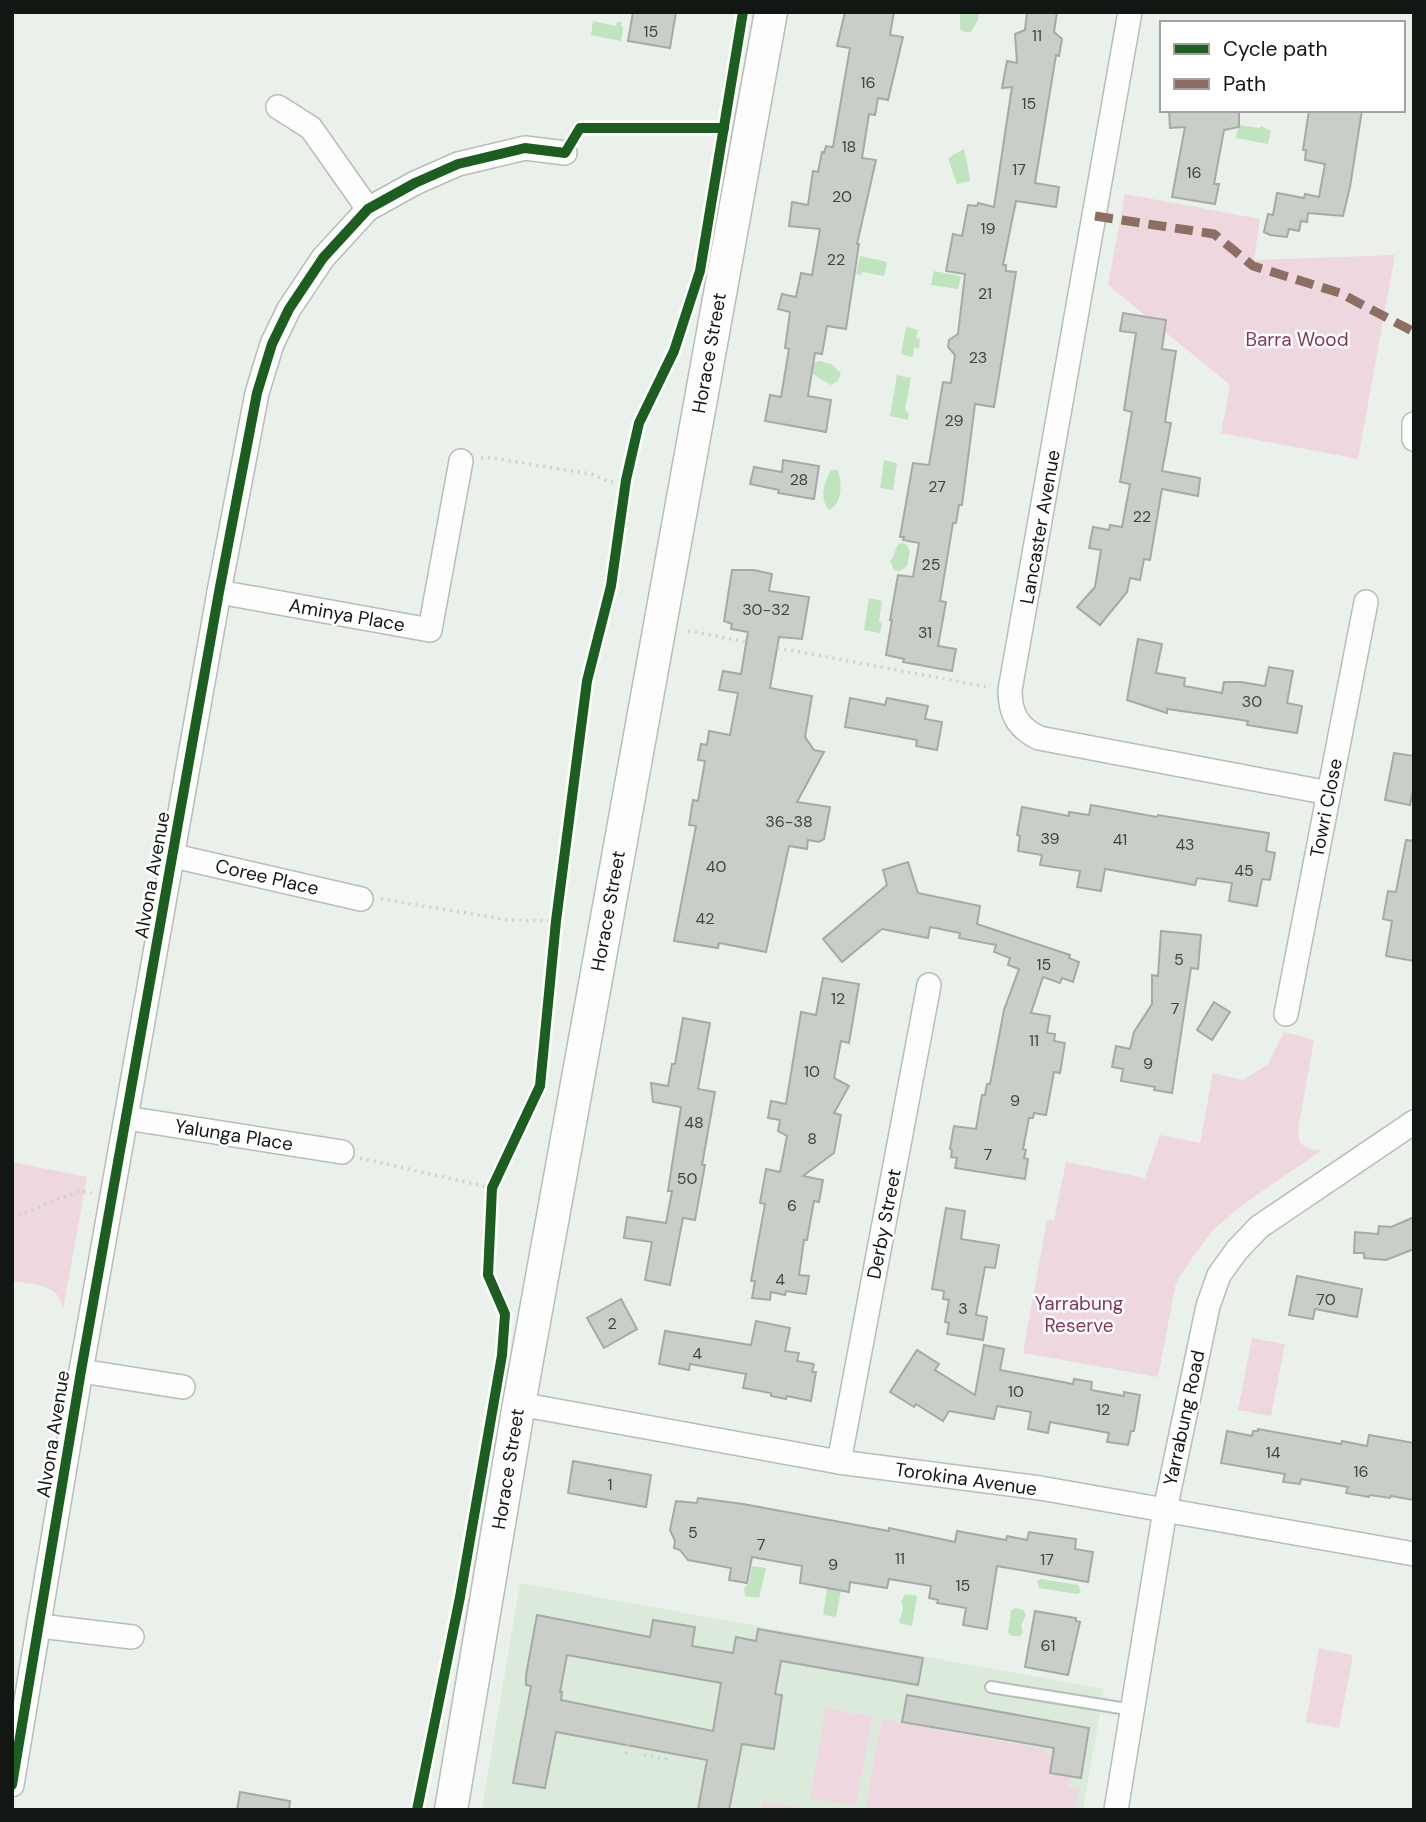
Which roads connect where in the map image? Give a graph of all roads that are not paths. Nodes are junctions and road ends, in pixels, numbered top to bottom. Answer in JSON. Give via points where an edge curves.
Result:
{"nodes":[{"id":1,"x":771,"y":12,"type":"edge"},
{"id":2,"x":1130,"y":12,"type":"edge"},
{"id":3,"x":278,"y":107,"type":"dead end"},
{"id":4,"x":565,"y":153,"type":"road end"},
{"id":5,"x":368,"y":209,"type":"junction"},
{"id":6,"x":461,"y":461,"type":"road end"},
{"id":7,"x":219,"y":592,"type":"junction"},
{"id":8,"x":1366,"y":602,"type":"dead end"},
{"id":9,"x":1329,"y":793,"type":"junction"},
{"id":10,"x":174,"y":856,"type":"junction"},
{"id":11,"x":361,"y":899,"type":"road end"},
{"id":12,"x":929,"y":985,"type":"dead end"},
{"id":13,"x":1286,"y":1014,"type":"dead end"},
{"id":14,"x":125,"y":1118,"type":"junction"},
{"id":15,"x":1414,"y":1122,"type":"edge"},
{"id":16,"x":342,"y":1152,"type":"road end"},
{"id":17,"x":81,"y":1371,"type":"junction"},
{"id":18,"x":183,"y":1387,"type":"dead end"},
{"id":19,"x":519,"y":1404,"type":"junction"},
{"id":20,"x":839,"y":1462,"type":"junction"},
{"id":21,"x":1165,"y":1510,"type":"junction"},
{"id":22,"x":1414,"y":1555,"type":"edge"},
{"id":23,"x":40,"y":1626,"type":"junction"},
{"id":24,"x":132,"y":1637,"type":"dead end"},
{"id":25,"x":991,"y":1687,"type":"dead end"},
{"id":26,"x":1133,"y":1710,"type":"junction"},
{"id":27,"x":12,"y":1785,"type":"edge"},
{"id":28,"x":451,"y":1810,"type":"edge"},
{"id":29,"x":1116,"y":1810,"type":"edge"}],
"edges":[{"from":1,"to":19,"type":"main road","name":"Horace Street"},
{"from":2,"to":9,"type":"street","name":"Lancaster Avenue","via":[[1010,706],[1025,731],[1039,738]]},
{"from":3,"to":5,"type":"street","via":[[311,128]]},
{"from":4,"to":5,"type":"street","name":"Alvona Avenue","via":[[525,148],[458,164]]},
{"from":5,"to":7,"type":"street","name":"Alvona Avenue","via":[[323,258],[272,344],[257,393]]},
{"from":6,"to":7,"type":"street","name":"Aminya Place","via":[[430,630]]},
{"from":7,"to":10,"type":"street","name":"Alvona Avenue"},
{"from":8,"to":9,"type":"street","name":"Towri Close"},
{"from":9,"to":13,"type":"street","name":"Towri Close"},
{"from":10,"to":11,"type":"street","name":"Coree Place"},
{"from":10,"to":14,"type":"street","name":"Alvona Avenue"},
{"from":12,"to":20,"type":"street","name":"Derby Street"},
{"from":14,"to":16,"type":"street","name":"Yalunga Place"},
{"from":14,"to":17,"type":"street","name":"Alvona Avenue"},
{"from":15,"to":21,"type":"street","name":"Yarrabung Road","via":[[1259,1227],[1219,1275],[1208,1306]]},
{"from":17,"to":18,"type":"street"},
{"from":17,"to":23,"type":"street","name":"Alvona Avenue"},
{"from":19,"to":20,"type":"street","name":"Torokina Avenue"},
{"from":19,"to":28,"type":"main road","name":"Horace Street"},
{"from":20,"to":21,"type":"street","name":"Torokina Avenue","via":[[1040,1488]]},
{"from":21,"to":22,"type":"street","name":"Torokina Avenue"},
{"from":21,"to":26,"type":"street","name":"Yarrabung Road"},
{"from":23,"to":24,"type":"street"},
{"from":23,"to":27,"type":"street","name":"Alvona Avenue"},
{"from":25,"to":26,"type":"lane"},
{"from":26,"to":29,"type":"street","name":"Yarrabung Road"}]}
